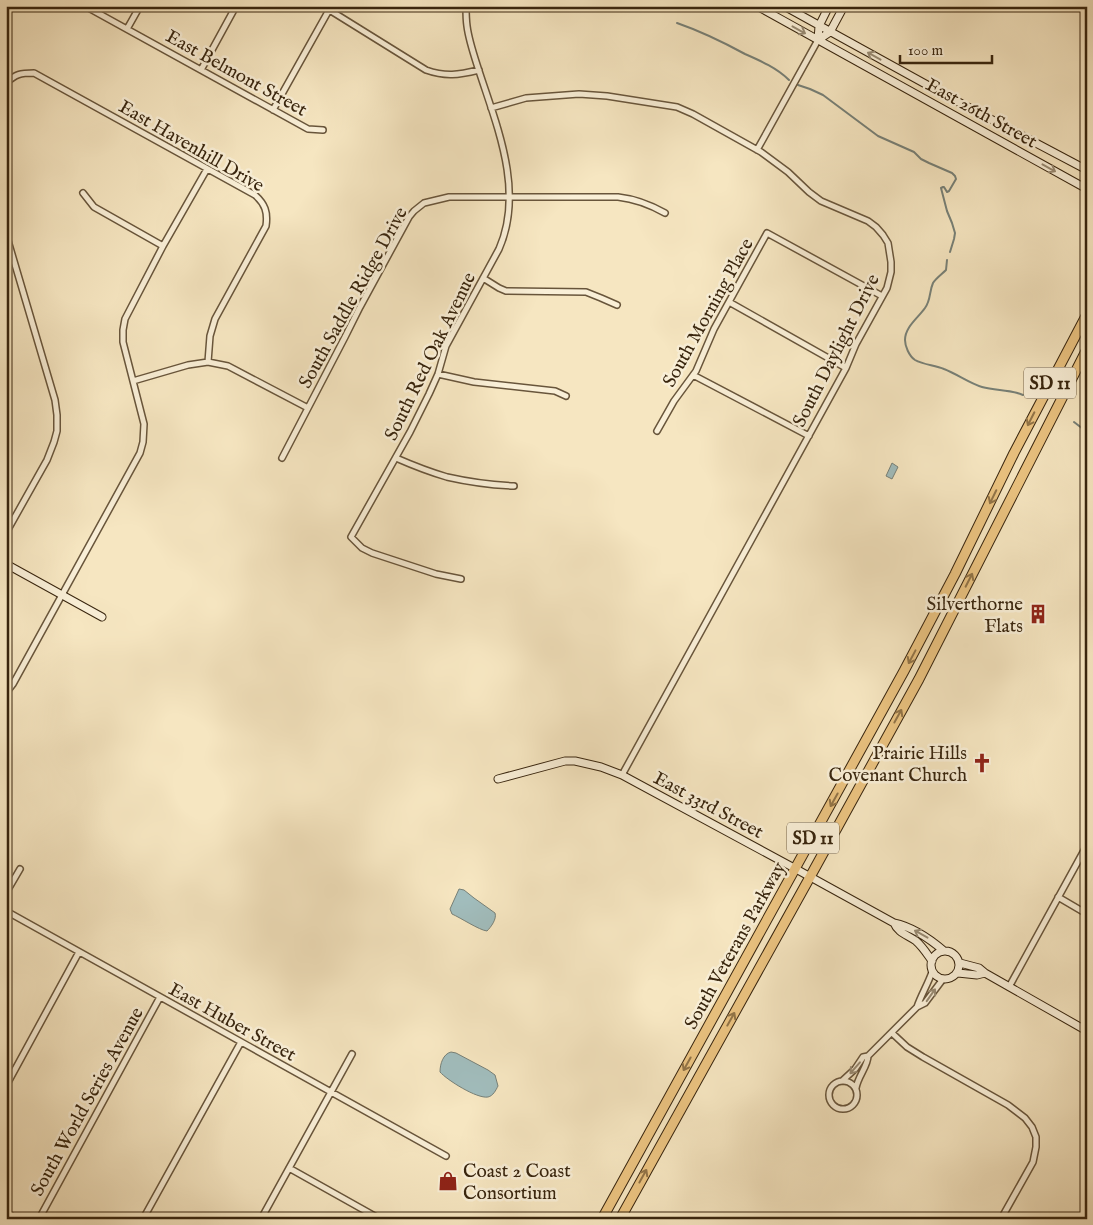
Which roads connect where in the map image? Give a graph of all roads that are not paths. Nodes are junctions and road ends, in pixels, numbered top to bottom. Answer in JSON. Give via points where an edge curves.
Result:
{"nodes":[{"id":1,"x":85,"y":6,"type":"edge"},
{"id":2,"x":140,"y":6,"type":"edge"},
{"id":3,"x":236,"y":6,"type":"edge"},
{"id":4,"x":323,"y":6,"type":"edge"},
{"id":5,"x":466,"y":6,"type":"edge"},
{"id":6,"x":757,"y":6,"type":"edge"},
{"id":7,"x":784,"y":6,"type":"edge"},
{"id":8,"x":830,"y":6,"type":"edge"},
{"id":9,"x":844,"y":6,"type":"edge"},
{"id":10,"x":329,"y":10,"type":"junction"},
{"id":11,"x":819,"y":26,"type":"junction"},
{"id":12,"x":127,"y":29,"type":"junction"},
{"id":13,"x":830,"y":32,"type":"junction"},
{"id":14,"x":818,"y":40,"type":"junction"},
{"id":15,"x":201,"y":70,"type":"junction"},
{"id":16,"x":479,"y":70,"type":"junction"},
{"id":17,"x":6,"y":83,"type":"edge"},
{"id":18,"x":491,"y":108,"type":"junction"},
{"id":19,"x":274,"y":110,"type":"junction"},
{"id":20,"x":323,"y":130,"type":"dead end"},
{"id":21,"x":757,"y":150,"type":"junction"},
{"id":22,"x":207,"y":168,"type":"junction"},
{"id":23,"x":1087,"y":170,"type":"edge"},
{"id":24,"x":1087,"y":189,"type":"edge"},
{"id":25,"x":83,"y":193,"type":"dead end"},
{"id":26,"x":510,"y":198,"type":"junction"},
{"id":27,"x":665,"y":213,"type":"dead end"},
{"id":28,"x":6,"y":234,"type":"edge"},
{"id":29,"x":164,"y":246,"type":"junction"},
{"id":30,"x":483,"y":278,"type":"junction"},
{"id":31,"x":882,"y":296,"type":"junction"},
{"id":32,"x":729,"y":302,"type":"junction"},
{"id":33,"x":616,"y":305,"type":"dead end"},
{"id":34,"x":1087,"y":314,"type":"edge"},
{"id":35,"x":1087,"y":349,"type":"edge"},
{"id":36,"x":208,"y":362,"type":"junction"},
{"id":37,"x":846,"y":368,"type":"junction"},
{"id":38,"x":438,"y":374,"type":"junction"},
{"id":39,"x":693,"y":375,"type":"junction"},
{"id":40,"x":133,"y":381,"type":"junction"},
{"id":41,"x":566,"y":396,"type":"dead end"},
{"id":42,"x":308,"y":408,"type":"junction"},
{"id":43,"x":657,"y":431,"type":"dead end"},
{"id":44,"x":809,"y":436,"type":"junction"},
{"id":45,"x":282,"y":458,"type":"dead end"},
{"id":46,"x":396,"y":458,"type":"junction"},
{"id":47,"x":514,"y":486,"type":"dead end"},
{"id":48,"x":6,"y":533,"type":"edge"},
{"id":49,"x":6,"y":564,"type":"edge"},
{"id":50,"x":461,"y":579,"type":"dead end"},
{"id":51,"x":62,"y":596,"type":"junction"},
{"id":52,"x":102,"y":617,"type":"dead end"},
{"id":53,"x":6,"y":693,"type":"edge"},
{"id":54,"x":622,"y":775,"type":"junction"},
{"id":55,"x":498,"y":779,"type":"dead end"},
{"id":56,"x":1087,"y":845,"type":"edge"},
{"id":57,"x":20,"y":868,"type":"dead end"},
{"id":58,"x":796,"y":869,"type":"junction"},
{"id":59,"x":810,"y":877,"type":"junction"},
{"id":60,"x":6,"y":893,"type":"edge"},
{"id":61,"x":1058,"y":897,"type":"junction"},
{"id":62,"x":6,"y":911,"type":"edge"},
{"id":63,"x":1087,"y":914,"type":"edge"},
{"id":64,"x":894,"y":924,"type":"junction"},
{"id":65,"x":944,"y":951,"type":"junction"},
{"id":66,"x":79,"y":952,"type":"junction"},
{"id":67,"x":932,"y":961,"type":"junction"},
{"id":68,"x":960,"y":962,"type":"junction"},
{"id":69,"x":932,"y":972,"type":"junction"},
{"id":70,"x":958,"y":973,"type":"junction"},
{"id":71,"x":986,"y":973,"type":"junction"},
{"id":72,"x":943,"y":979,"type":"junction"},
{"id":73,"x":1009,"y":987,"type":"junction"},
{"id":74,"x":160,"y":997,"type":"junction"},
{"id":75,"x":917,"y":1007,"type":"junction"},
{"id":76,"x":1087,"y":1031,"type":"edge"},
{"id":77,"x":892,"y":1033,"type":"junction"},
{"id":78,"x":241,"y":1042,"type":"junction"},
{"id":79,"x":352,"y":1054,"type":"dead end"},
{"id":80,"x":868,"y":1056,"type":"junction"},
{"id":81,"x":842,"y":1081,"type":"junction"},
{"id":82,"x":6,"y":1086,"type":"edge"},
{"id":83,"x":856,"y":1088,"type":"junction"},
{"id":84,"x":331,"y":1092,"type":"junction"},
{"id":85,"x":446,"y":1156,"type":"dead end"},
{"id":86,"x":289,"y":1168,"type":"junction"},
{"id":87,"x":6,"y":1213,"type":"edge"},
{"id":88,"x":17,"y":1219,"type":"edge"},
{"id":89,"x":39,"y":1219,"type":"edge"},
{"id":90,"x":143,"y":1219,"type":"edge"},
{"id":91,"x":261,"y":1219,"type":"edge"},
{"id":92,"x":380,"y":1219,"type":"edge"},
{"id":93,"x":602,"y":1219,"type":"edge"},
{"id":94,"x":620,"y":1219,"type":"edge"},
{"id":95,"x":1001,"y":1219,"type":"edge"}],
"edges":[{"from":1,"to":12,"type":"street","name":"East Belmont Street"},
{"from":2,"to":12,"type":"street"},
{"from":3,"to":15,"type":"street"},
{"from":4,"to":10,"type":"street"},
{"from":5,"to":16,"type":"street","name":"South Red Oak Avenue","via":[[467,26]]},
{"from":6,"to":14,"type":"street","name":"East 26th Street","one_way":true},
{"from":7,"to":11,"type":"street","name":"East 26th Street"},
{"from":8,"to":11,"type":"street"},
{"from":9,"to":13,"type":"street"},
{"from":10,"to":16,"type":"street","via":[[426,70],[451,76]]},
{"from":10,"to":19,"type":"street"},
{"from":11,"to":13,"type":"street","name":"East 26th Street"},
{"from":11,"to":14,"type":"street"},
{"from":12,"to":15,"type":"street","name":"East Belmont Street"},
{"from":13,"to":14,"type":"street"},
{"from":23,"to":13,"type":"street","name":"East 26th Street","one_way":true},
{"from":14,"to":21,"type":"street"},
{"from":14,"to":24,"type":"street","name":"East 26th Street","one_way":true},
{"from":15,"to":19,"type":"street","name":"East Belmont Street"},
{"from":16,"to":18,"type":"street","name":"South Red Oak Avenue"},
{"from":17,"to":22,"type":"street","name":"East Havenhill Drive","via":[[22,73],[34,73]]},
{"from":18,"to":21,"type":"street","name":"South Daylight Drive","via":[[526,98],[573,94],[658,103],[693,114]]},
{"from":18,"to":26,"type":"street","name":"South Red Oak Avenue","via":[[505,155]]},
{"from":19,"to":20,"type":"street","name":"East Belmont Street","via":[[308,129]]},
{"from":21,"to":31,"type":"street","name":"South Daylight Drive","via":[[822,201],[868,221],[883,235],[888,243],[891,262],[889,281]]},
{"from":22,"to":29,"type":"street"},
{"from":22,"to":36,"type":"street","name":"East Havenhill Drive","via":[[255,195],[265,206],[268,218],[263,234],[215,319]]},
{"from":25,"to":29,"type":"street","via":[[94,207]]},
{"from":26,"to":27,"type":"street","name":"South Saddle Ridge Drive","via":[[618,197],[636,200]]},
{"from":26,"to":30,"type":"street","name":"South Red Oak Avenue","via":[[504,238]]},
{"from":26,"to":42,"type":"street","name":"South Saddle Ridge Drive","via":[[449,197],[424,203],[414,211],[404,224]]},
{"from":28,"to":48,"type":"street","via":[[57,415],[57,431],[47,460]]},
{"from":29,"to":40,"type":"street","via":[[125,319],[123,342]]},
{"from":30,"to":33,"type":"street","via":[[506,291],[586,292]]},
{"from":30,"to":38,"type":"street","name":"South Red Oak Avenue","via":[[446,346]]},
{"from":31,"to":32,"type":"street","name":"South Morning Place","via":[[767,234]]},
{"from":31,"to":37,"type":"street","name":"South Daylight Drive"},
{"from":32,"to":37,"type":"street"},
{"from":32,"to":39,"type":"street","name":"South Morning Place"},
{"from":34,"to":58,"type":"highway","name":"South Veterans Parkway","number":"SD 11","one_way":true,"via":[[932,618]]},
{"from":59,"to":35,"type":"highway","name":"South Veterans Parkway","number":"SD 11","one_way":true,"via":[[923,670]]},
{"from":36,"to":40,"type":"street"},
{"from":36,"to":42,"type":"street","via":[[228,366]]},
{"from":37,"to":44,"type":"street","name":"South Daylight Drive"},
{"from":38,"to":41,"type":"street","via":[[474,382],[554,391]]},
{"from":38,"to":46,"type":"street","name":"South Red Oak Avenue"},
{"from":39,"to":43,"type":"street","name":"South Morning Place"},
{"from":39,"to":44,"type":"street"},
{"from":40,"to":51,"type":"street","via":[[144,424],[140,453]]},
{"from":42,"to":45,"type":"street","name":"South Saddle Ridge Drive"},
{"from":44,"to":54,"type":"street","name":"South Daylight Drive"},
{"from":46,"to":47,"type":"street","via":[[447,477]]},
{"from":46,"to":50,"type":"street","name":"South Red Oak Avenue","via":[[351,537],[372,553]]},
{"from":49,"to":51,"type":"street"},
{"from":51,"to":52,"type":"street"},
{"from":51,"to":53,"type":"street"},
{"from":54,"to":55,"type":"street","name":"East 33rd Street","via":[[586,763],[565,761]]},
{"from":54,"to":58,"type":"street","name":"East 33rd Street"},
{"from":56,"to":61,"type":"street"},
{"from":57,"to":60,"type":"street"},
{"from":58,"to":59,"type":"street","name":"East 33rd Street"},
{"from":58,"to":93,"type":"highway","name":"South Veterans Parkway","number":"SD 11","one_way":true},
{"from":59,"to":64,"type":"street","name":"East 33rd Street"},
{"from":94,"to":59,"type":"highway","name":"South Veterans Parkway","number":"SD 11","one_way":true},
{"from":61,"to":63,"type":"street"},
{"from":61,"to":73,"type":"street"},
{"from":62,"to":66,"type":"street","name":"East Huber Street"},
{"from":65,"to":64,"type":"street","name":"East 33rd Street","one_way":true,"via":[[904,925]]},
{"from":64,"to":67,"type":"street","name":"East 33rd Street","via":[[896,929],[922,946]]},
{"from":65,"to":67,"type":"street"},
{"from":65,"to":68,"type":"street","name":"East 33rd Street","via":[[954,954]]},
{"from":66,"to":74,"type":"street","name":"East Huber Street"},
{"from":66,"to":82,"type":"street"},
{"from":67,"to":69,"type":"street"},
{"from":68,"to":70,"type":"street"},
{"from":68,"to":71,"type":"street","name":"East 33rd Street"},
{"from":69,"to":72,"type":"street"},
{"from":69,"to":75,"type":"street"},
{"from":70,"to":71,"type":"street"},
{"from":70,"to":72,"type":"street","via":[[950,979]]},
{"from":71,"to":73,"type":"street","name":"East 33rd Street"},
{"from":75,"to":72,"type":"street","one_way":true,"via":[[925,1003]]},
{"from":73,"to":76,"type":"street","name":"East 33rd Street"},
{"from":74,"to":78,"type":"street","name":"East Huber Street"},
{"from":74,"to":89,"type":"street","name":"South World Series Avenue"},
{"from":75,"to":77,"type":"street"},
{"from":77,"to":80,"type":"street"},
{"from":77,"to":95,"type":"street","via":[[923,1058],[1008,1105],[1032,1126],[1036,1137],[1033,1162]]},
{"from":78,"to":84,"type":"street","name":"East Huber Street"},
{"from":78,"to":90,"type":"street"},
{"from":79,"to":84,"type":"street"},
{"from":80,"to":81,"type":"street","one_way":true},
{"from":80,"to":83,"type":"street"},
{"from":81,"to":83,"type":"street"},
{"from":81,"to":83,"type":"street","via":[[834,1084],[830,1092],[831,1101],[837,1107],[846,1108],[854,1103]]},
{"from":84,"to":85,"type":"street","name":"East Huber Street"},
{"from":84,"to":86,"type":"street"},
{"from":86,"to":91,"type":"street"},
{"from":86,"to":92,"type":"street"},
{"from":87,"to":88,"type":"street"}]}
